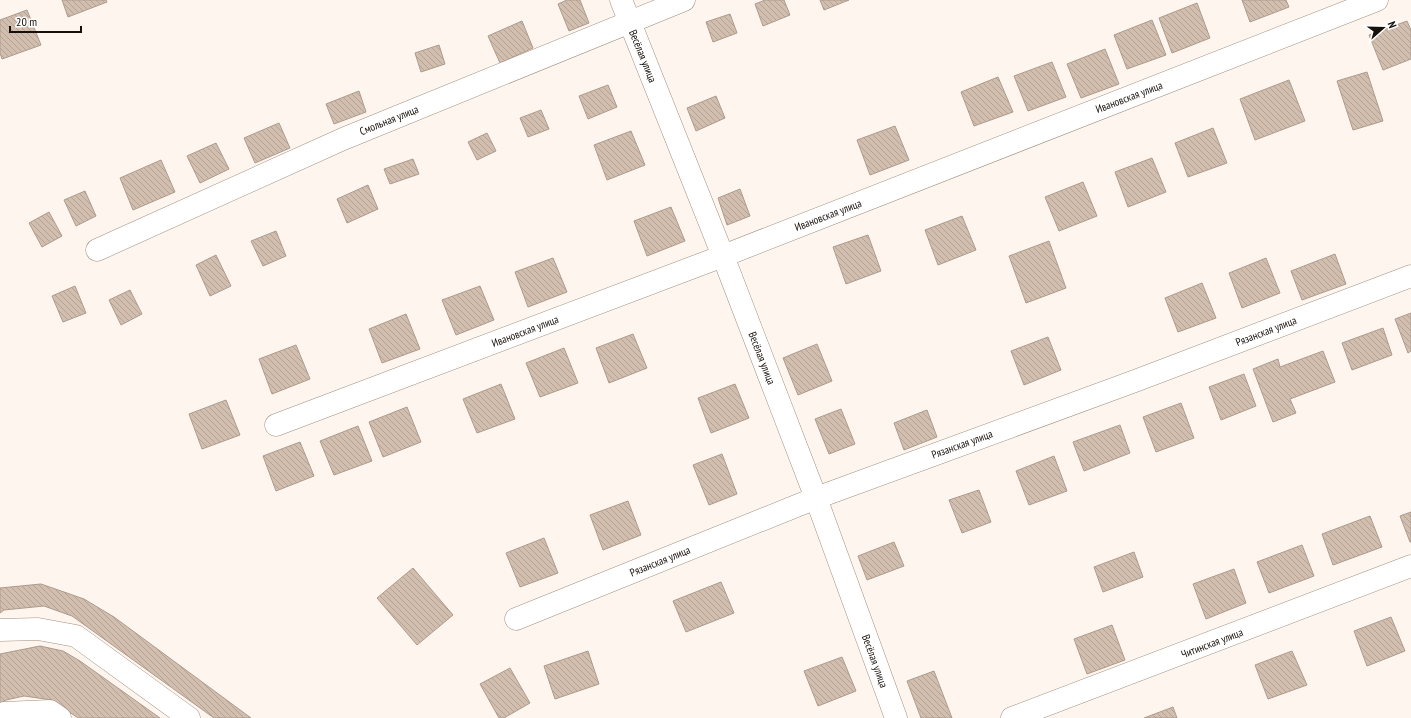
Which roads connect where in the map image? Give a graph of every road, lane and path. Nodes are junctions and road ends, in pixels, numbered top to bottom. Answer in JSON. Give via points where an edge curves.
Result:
{"nodes":[{"id":1,"x":621,"y":0,"type":"edge"},
{"id":2,"x":684,"y":0,"type":"edge"},
{"id":3,"x":1377,"y":0,"type":"edge"},
{"id":4,"x":630,"y":22,"type":"junction"},
{"id":5,"x":97,"y":250,"type":"dead end"},
{"id":6,"x":723,"y":256,"type":"junction"},
{"id":7,"x":1411,"y":276,"type":"edge"},
{"id":8,"x":276,"y":425,"type":"dead end"},
{"id":9,"x":816,"y":498,"type":"junction"},
{"id":10,"x":1411,"y":566,"type":"edge"},
{"id":11,"x":516,"y":619,"type":"dead end"},
{"id":12,"x":0,"y":630,"type":"edge"},
{"id":13,"x":0,"y":718,"type":"edge"},
{"id":14,"x":60,"y":718,"type":"edge"},
{"id":15,"x":189,"y":718,"type":"edge"},
{"id":16,"x":896,"y":718,"type":"edge"},
{"id":17,"x":1012,"y":718,"type":"edge"}],
"edges":[{"from":1,"to":4,"type":"street","name":"Весёлая улица"},
{"from":2,"to":4,"type":"street","name":"Смольная улица"},
{"from":3,"to":6,"type":"street","name":"Ивановская улица"},
{"from":4,"to":5,"type":"street","name":"Смольная улица","via":[[343,139]]},
{"from":4,"to":6,"type":"street","name":"Весёлая улица"},
{"from":6,"to":8,"type":"street","name":"Ивановская улица"},
{"from":6,"to":9,"type":"street","name":"Весёлая улица"},
{"from":7,"to":9,"type":"street","name":"Рязанская улица"},
{"from":9,"to":11,"type":"street","name":"Рязанская улица"},
{"from":9,"to":16,"type":"street","name":"Весёлая улица"},
{"from":10,"to":17,"type":"street","name":"Читинская улица"},
{"from":12,"to":15,"type":"street","via":[[38,629],[76,636]]},
{"from":13,"to":14,"type":"street","via":[[4,713],[50,711]]}]}
